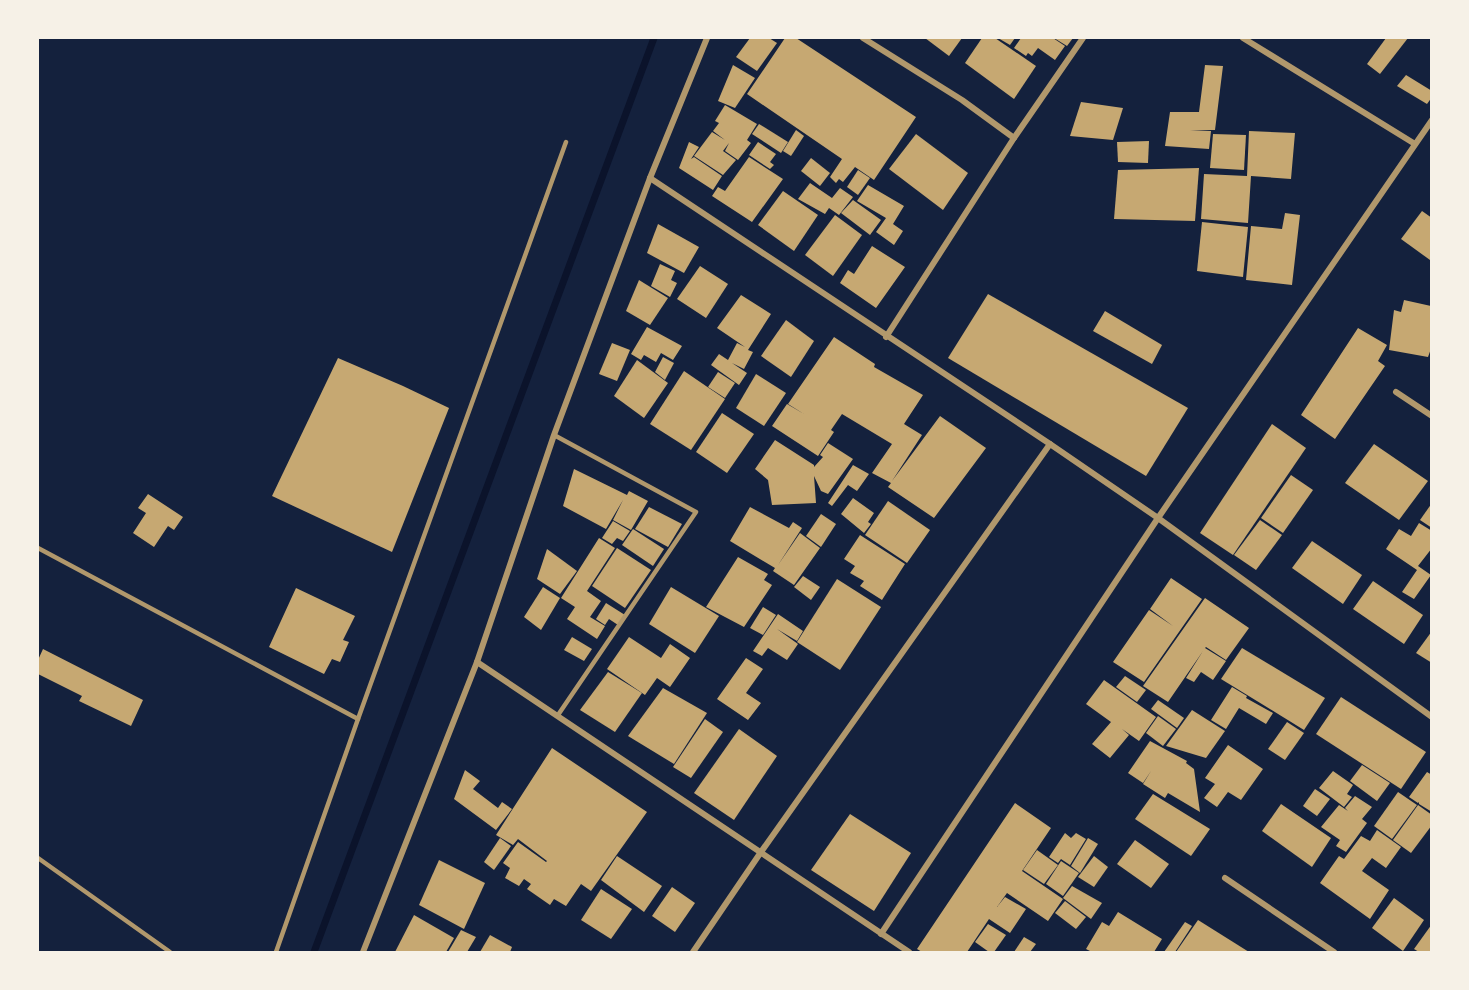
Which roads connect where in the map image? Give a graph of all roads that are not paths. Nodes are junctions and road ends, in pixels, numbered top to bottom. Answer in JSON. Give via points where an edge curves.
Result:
{"nodes":[{"id":1,"x":707,"y":38,"type":"edge"},
{"id":2,"x":863,"y":38,"type":"edge"},
{"id":3,"x":1083,"y":38,"type":"edge"},
{"id":4,"x":1243,"y":38,"type":"edge"},
{"id":5,"x":1431,"y":120,"type":"edge"},
{"id":6,"x":1014,"y":138,"type":"junction"},
{"id":7,"x":566,"y":142,"type":"dead end"},
{"id":8,"x":1415,"y":144,"type":"junction"},
{"id":9,"x":651,"y":178,"type":"junction"},
{"id":10,"x":886,"y":337,"type":"junction"},
{"id":11,"x":1396,"y":392,"type":"dead end"},
{"id":12,"x":1431,"y":416,"type":"edge"},
{"id":13,"x":554,"y":435,"type":"junction"},
{"id":14,"x":1050,"y":444,"type":"junction"},
{"id":15,"x":1158,"y":518,"type":"junction"},
{"id":16,"x":38,"y":548,"type":"edge"},
{"id":17,"x":477,"y":662,"type":"junction"},
{"id":18,"x":558,"y":715,"type":"junction"},
{"id":19,"x":1431,"y":717,"type":"edge"},
{"id":20,"x":358,"y":719,"type":"junction"},
{"id":21,"x":761,"y":852,"type":"junction"},
{"id":22,"x":38,"y":858,"type":"edge"},
{"id":23,"x":1225,"y":878,"type":"dead end"},
{"id":24,"x":881,"y":934,"type":"junction"},
{"id":25,"x":170,"y":952,"type":"edge"},
{"id":26,"x":276,"y":952,"type":"edge"},
{"id":27,"x":363,"y":952,"type":"edge"},
{"id":28,"x":693,"y":952,"type":"edge"},
{"id":29,"x":909,"y":952,"type":"edge"},
{"id":30,"x":1334,"y":952,"type":"edge"}],
"edges":[{"from":1,"to":9,"type":"street"},
{"from":2,"to":6,"type":"street"},
{"from":3,"to":6,"type":"street"},
{"from":4,"to":8,"type":"street"},
{"from":5,"to":8,"type":"street"},
{"from":6,"to":10,"type":"street"},
{"from":7,"to":20,"type":"lane"},
{"from":8,"to":15,"type":"street"},
{"from":9,"to":10,"type":"street"},
{"from":9,"to":13,"type":"street"},
{"from":10,"to":14,"type":"street"},
{"from":11,"to":12,"type":"street"},
{"from":13,"to":17,"type":"street"},
{"from":13,"to":18,"type":"lane","via":[[696,512]]},
{"from":14,"to":15,"type":"street"},
{"from":14,"to":21,"type":"street"},
{"from":15,"to":19,"type":"street"},
{"from":15,"to":24,"type":"street"},
{"from":16,"to":20,"type":"lane"},
{"from":17,"to":18,"type":"street"},
{"from":17,"to":27,"type":"street"},
{"from":18,"to":21,"type":"street"},
{"from":20,"to":26,"type":"lane"},
{"from":21,"to":24,"type":"street"},
{"from":21,"to":28,"type":"street"},
{"from":22,"to":25,"type":"lane"},
{"from":23,"to":30,"type":"street"},
{"from":24,"to":29,"type":"street"}]}
